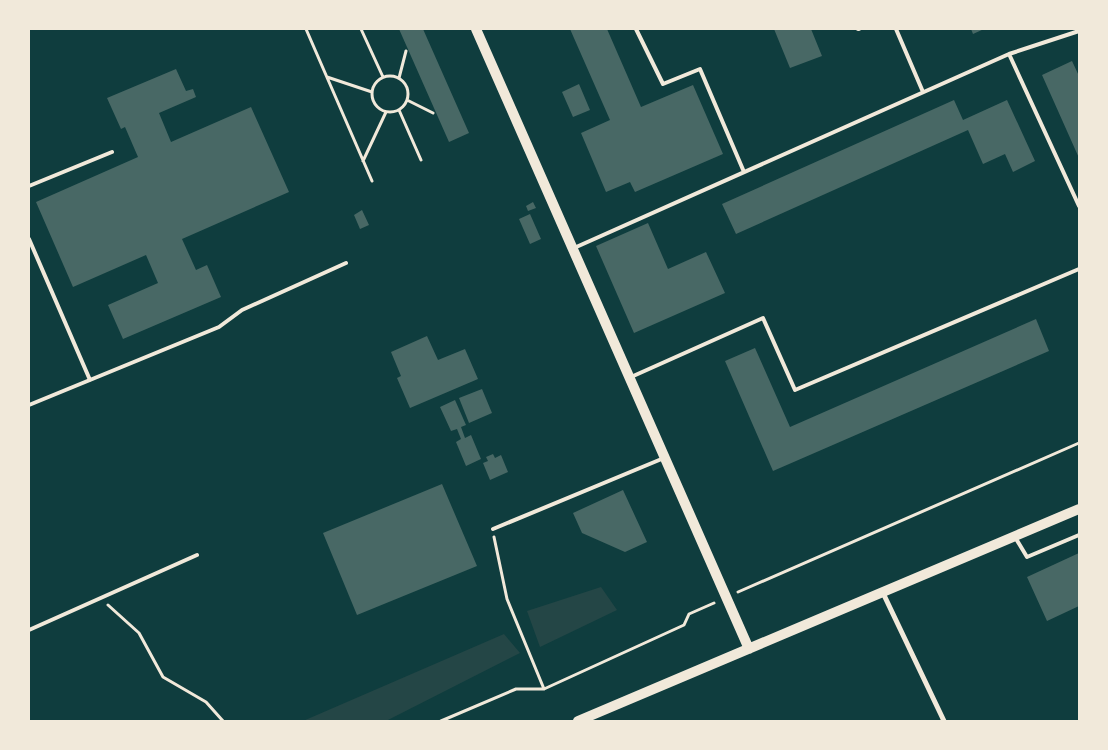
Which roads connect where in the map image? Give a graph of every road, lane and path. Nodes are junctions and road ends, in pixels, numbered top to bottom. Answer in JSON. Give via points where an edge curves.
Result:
{"nodes":[{"id":1,"x":306,"y":29,"type":"edge"},
{"id":2,"x":361,"y":29,"type":"edge"},
{"id":3,"x":476,"y":29,"type":"edge"},
{"id":4,"x":636,"y":29,"type":"edge"},
{"id":5,"x":896,"y":29,"type":"edge"},
{"id":6,"x":1079,"y":31,"type":"edge"},
{"id":7,"x":406,"y":51,"type":"dead end"},
{"id":8,"x":1010,"y":54,"type":"junction"},
{"id":9,"x":327,"y":76,"type":"junction"},
{"id":10,"x":383,"y":77,"type":"junction"},
{"id":11,"x":399,"y":78,"type":"junction"},
{"id":12,"x":372,"y":92,"type":"junction"},
{"id":13,"x":923,"y":92,"type":"junction"},
{"id":14,"x":407,"y":100,"type":"junction"},
{"id":15,"x":399,"y":110,"type":"junction"},
{"id":16,"x":386,"y":112,"type":"junction"},
{"id":17,"x":433,"y":112,"type":"dead end"},
{"id":18,"x":112,"y":152,"type":"dead end"},
{"id":19,"x":422,"y":160,"type":"dead end"},
{"id":20,"x":364,"y":161,"type":"junction"},
{"id":21,"x":744,"y":172,"type":"junction"},
{"id":22,"x":372,"y":181,"type":"dead end"},
{"id":23,"x":29,"y":186,"type":"edge"},
{"id":24,"x":1079,"y":206,"type":"edge"},
{"id":25,"x":29,"y":239,"type":"edge"},
{"id":26,"x":572,"y":248,"type":"junction"},
{"id":27,"x":346,"y":263,"type":"dead end"},
{"id":28,"x":1079,"y":269,"type":"edge"},
{"id":29,"x":629,"y":378,"type":"junction"},
{"id":30,"x":90,"y":380,"type":"junction"},
{"id":31,"x":29,"y":405,"type":"edge"},
{"id":32,"x":1079,"y":444,"type":"edge"},
{"id":33,"x":664,"y":458,"type":"junction"},
{"id":34,"x":1079,"y":509,"type":"edge"},
{"id":35,"x":493,"y":530,"type":"joint"},
{"id":36,"x":1079,"y":535,"type":"edge"},
{"id":37,"x":1015,"y":537,"type":"junction"},
{"id":38,"x":197,"y":554,"type":"dead end"},
{"id":39,"x":883,"y":592,"type":"junction"},
{"id":40,"x":100,"y":598,"type":"junction"},
{"id":41,"x":726,"y":598,"type":"junction"},
{"id":42,"x":29,"y":630,"type":"edge"},
{"id":43,"x":749,"y":649,"type":"junction"},
{"id":44,"x":544,"y":689,"type":"junction"},
{"id":45,"x":223,"y":721,"type":"edge"},
{"id":46,"x":441,"y":721,"type":"edge"},
{"id":47,"x":578,"y":721,"type":"edge"},
{"id":48,"x":944,"y":721,"type":"edge"}],
"edges":[{"from":1,"to":9,"type":"path"},
{"from":2,"to":10,"type":"path"},
{"from":3,"to":26,"type":"main road"},
{"from":4,"to":21,"type":"lane","via":[[663,84],[700,69]]},
{"from":5,"to":13,"type":"lane"},
{"from":6,"to":8,"type":"lane"},
{"from":7,"to":11,"type":"path"},
{"from":8,"to":13,"type":"lane"},
{"from":8,"to":24,"type":"lane"},
{"from":9,"to":12,"type":"path"},
{"from":9,"to":20,"type":"path"},
{"from":10,"to":11,"type":"path"},
{"from":10,"to":12,"type":"path","via":[[374,85]]},
{"from":11,"to":14,"type":"path","via":[[407,86]]},
{"from":12,"to":16,"type":"path","via":[[374,103]]},
{"from":13,"to":21,"type":"lane"},
{"from":14,"to":15,"type":"path"},
{"from":14,"to":17,"type":"path"},
{"from":15,"to":16,"type":"path"},
{"from":15,"to":19,"type":"path"},
{"from":16,"to":20,"type":"path"},
{"from":18,"to":23,"type":"lane"},
{"from":20,"to":22,"type":"path"},
{"from":21,"to":26,"type":"lane"},
{"from":25,"to":30,"type":"lane"},
{"from":26,"to":29,"type":"main road"},
{"from":27,"to":30,"type":"lane","via":[[242,310],[219,327]]},
{"from":28,"to":29,"type":"lane","via":[[795,390],[763,318]]},
{"from":29,"to":33,"type":"main road"},
{"from":30,"to":31,"type":"lane"},
{"from":32,"to":41,"type":"path"},
{"from":33,"to":35,"type":"lane"},
{"from":33,"to":41,"type":"main road"},
{"from":34,"to":37,"type":"main road"},
{"from":35,"to":44,"type":"path","via":[[506,599]]},
{"from":36,"to":37,"type":"lane","via":[[1027,557]]},
{"from":37,"to":39,"type":"main road"},
{"from":38,"to":40,"type":"lane"},
{"from":39,"to":43,"type":"main road"},
{"from":39,"to":48,"type":"street"},
{"from":40,"to":42,"type":"lane"},
{"from":40,"to":45,"type":"path","via":[[139,633],[163,677],[206,702]]},
{"from":41,"to":43,"type":"main road"},
{"from":41,"to":44,"type":"path","via":[[689,614],[684,625]]},
{"from":43,"to":47,"type":"main road"},
{"from":44,"to":46,"type":"path","via":[[516,689]]}]}
